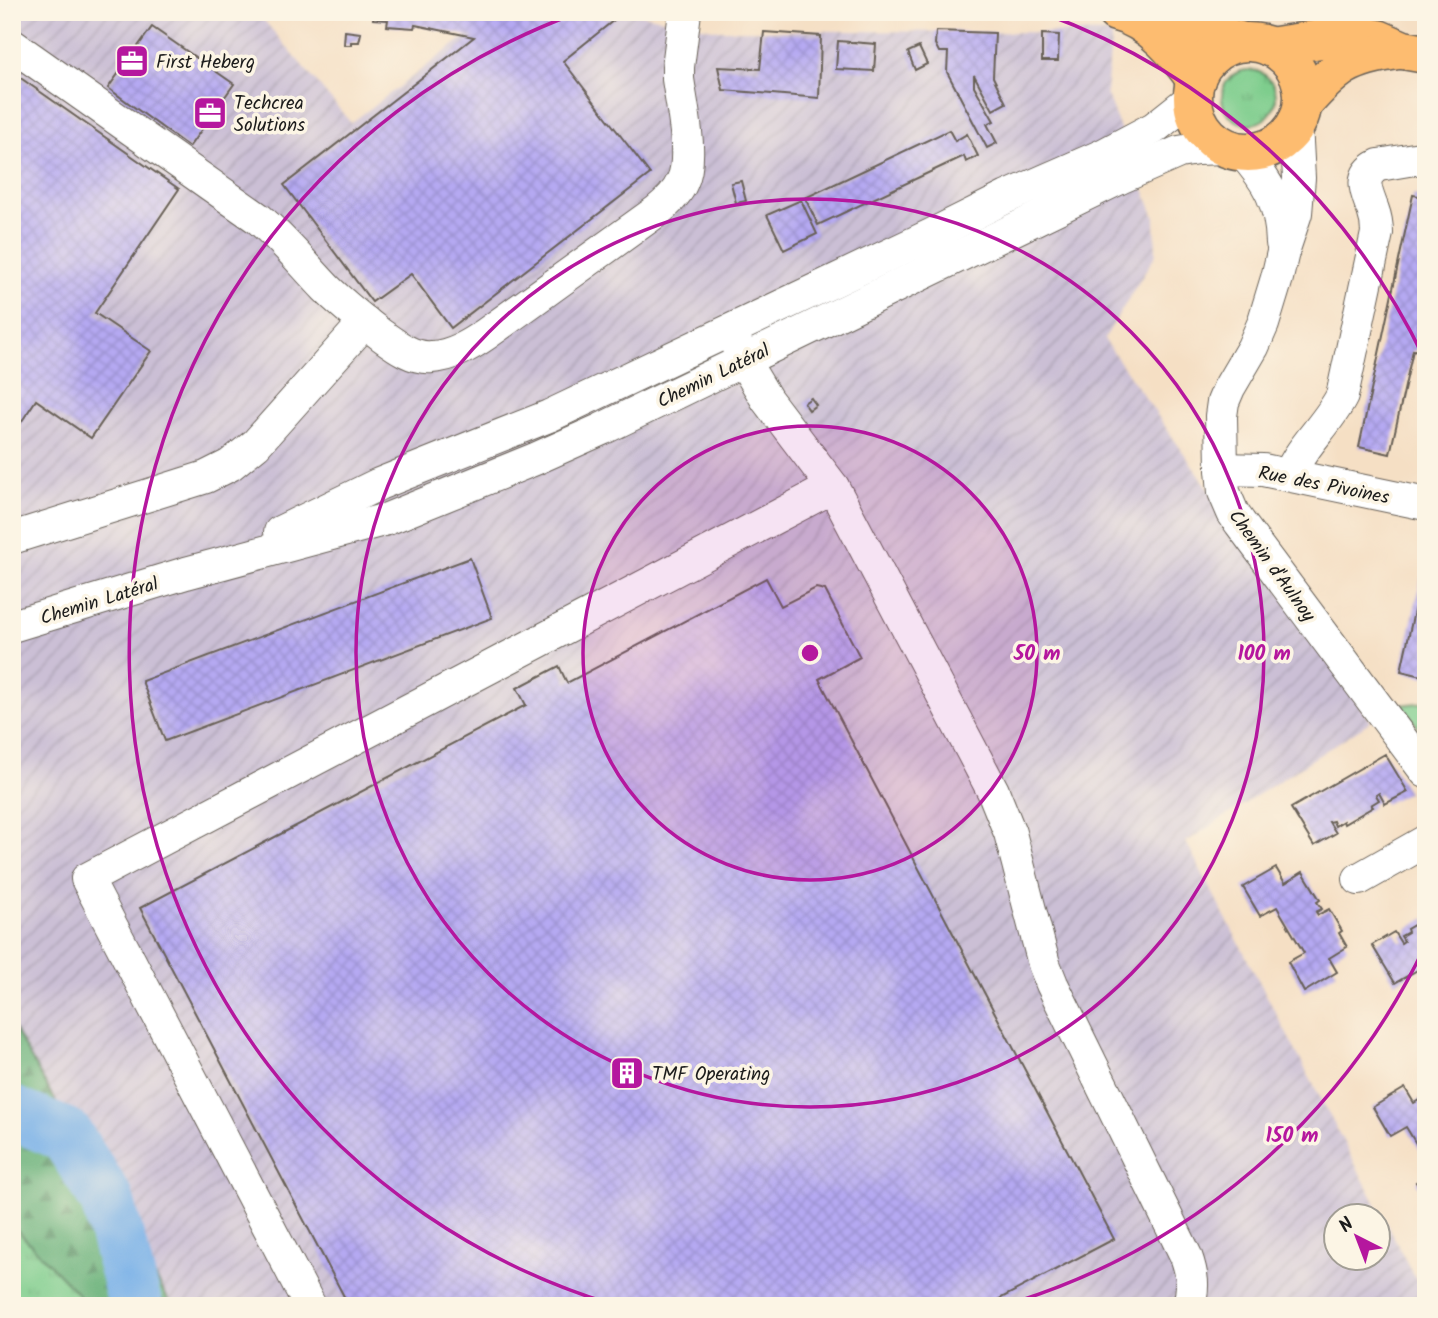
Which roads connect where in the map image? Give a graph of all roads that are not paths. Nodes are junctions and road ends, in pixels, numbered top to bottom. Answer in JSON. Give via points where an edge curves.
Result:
{"nodes":[{"id":1,"x":685,"y":12,"type":"edge"},
{"id":2,"x":1116,"y":12,"type":"edge"},
{"id":3,"x":1163,"y":12,"type":"edge"},
{"id":4,"x":12,"y":45,"type":"edge"},
{"id":5,"x":1257,"y":45,"type":"junction"},
{"id":6,"x":1414,"y":52,"type":"edge"},
{"id":7,"x":1195,"y":88,"type":"junction"},
{"id":8,"x":1300,"y":114,"type":"junction"},
{"id":9,"x":1234,"y":150,"type":"junction"},
{"id":10,"x":1426,"y":157,"type":"edge"},
{"id":11,"x":1283,"y":252,"type":"junction"},
{"id":12,"x":365,"y":323,"type":"junction"},
{"id":13,"x":729,"y":330,"type":"junction"},
{"id":14,"x":745,"y":360,"type":"junction"},
{"id":15,"x":1222,"y":469,"type":"junction"},
{"id":16,"x":1289,"y":475,"type":"junction"},
{"id":17,"x":834,"y":487,"type":"junction"},
{"id":18,"x":1426,"y":505,"type":"edge"},
{"id":19,"x":12,"y":538,"type":"edge"},
{"id":20,"x":186,"y":573,"type":"junction"},
{"id":21,"x":12,"y":626,"type":"edge"},
{"id":22,"x":1426,"y":772,"type":"edge"},
{"id":23,"x":1426,"y":841,"type":"edge"},
{"id":24,"x":1359,"y":879,"type":"dead end"},
{"id":25,"x":310,"y":1306,"type":"edge"},
{"id":26,"x":1188,"y":1306,"type":"edge"}],
"edges":[{"from":1,"to":12,"type":"street","via":[[678,79],[687,169],[668,201],[458,351],[421,357]]},
{"from":2,"to":7,"type":"main road","via":[[1159,36],[1177,54]]},
{"from":3,"to":5,"type":"main road","via":[[1207,32]]},
{"from":4,"to":12,"type":"street","via":[[259,219]]},
{"from":5,"to":6,"type":"main road","via":[[1359,35]]},
{"from":5,"to":7,"type":"main road","via":[[1228,46],[1214,54],[1203,66]]},
{"from":5,"to":8,"type":"main road","via":[[1288,59],[1297,72],[1302,87]]},
{"from":6,"to":8,"type":"main road","via":[[1376,53],[1351,61],[1320,85]]},
{"from":7,"to":9,"type":"main road","via":[[1194,106],[1201,125],[1210,137]]},
{"from":7,"to":13,"type":"street","name":"Chemin Latéral","via":[[1154,128],[1122,146]]},
{"from":8,"to":9,"type":"main road","via":[[1278,144],[1263,150]]},
{"from":8,"to":11,"type":"street","name":"Chemin d'Aulnoy","via":[[1298,205]]},
{"from":9,"to":11,"type":"street","name":"Chemin d'Aulnoy","via":[[1272,191]]},
{"from":9,"to":14,"type":"street","name":"Chemin Latéral","via":[[1188,150],[1155,162]]},
{"from":10,"to":16,"type":"street","via":[[1379,165],[1367,175],[1366,190],[1377,233],[1342,396]]},
{"from":11,"to":15,"type":"street","name":"Chemin d'Aulnoy","via":[[1260,331],[1223,401]]},
{"from":12,"to":19,"type":"street","via":[[256,444],[230,465],[206,477]]},
{"from":13,"to":14,"type":"street"},
{"from":13,"to":20,"type":"street","name":"Chemin Latéral","via":[[549,416],[371,487]]},
{"from":14,"to":17,"type":"street","via":[[767,400]]},
{"from":14,"to":20,"type":"street","name":"Chemin Latéral","via":[[591,434],[403,513]]},
{"from":15,"to":16,"type":"street","name":"Rue des Pivoines"},
{"from":15,"to":22,"type":"street","name":"Chemin d'Aulnoy","via":[[1224,492],[1233,513]]},
{"from":16,"to":18,"type":"street","name":"Rue des Pivoines"},
{"from":17,"to":25,"type":"street","via":[[87,879]]},
{"from":17,"to":26,"type":"street","via":[[1003,812],[1052,984],[1186,1256],[1193,1286]]},
{"from":20,"to":21,"type":"street","name":"Chemin Latéral"},
{"from":23,"to":24,"type":"street"}]}
